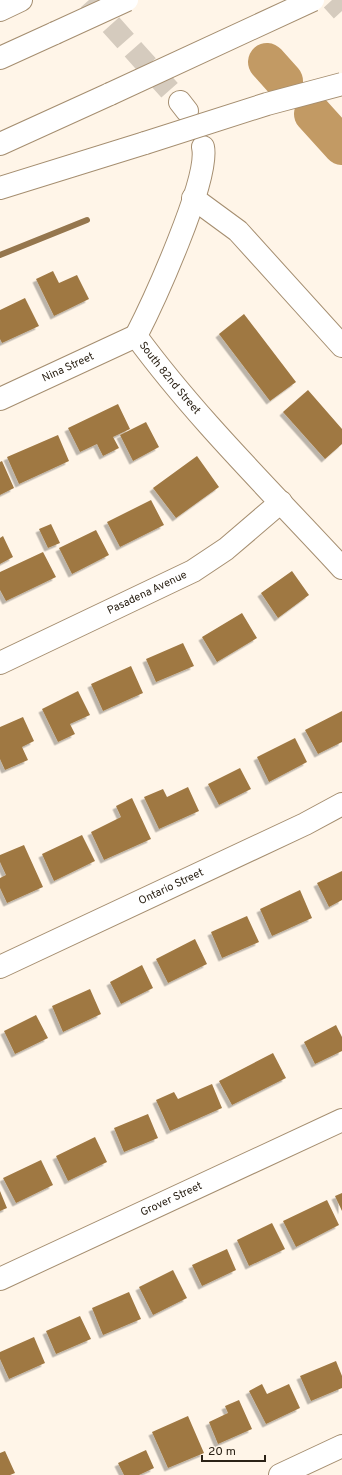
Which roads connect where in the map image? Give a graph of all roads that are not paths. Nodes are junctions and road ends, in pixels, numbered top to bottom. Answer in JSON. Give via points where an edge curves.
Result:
{"nodes":[{"id":1,"x":21,"y":0,"type":"edge"},
{"id":2,"x":127,"y":0,"type":"edge"},
{"id":3,"x":313,"y":0,"type":"edge"},
{"id":4,"x":0,"y":10,"type":"edge"},
{"id":5,"x":0,"y":58,"type":"edge"},
{"id":6,"x":342,"y":84,"type":"edge"},
{"id":7,"x":0,"y":144,"type":"edge"},
{"id":8,"x":204,"y":147,"type":"dead end"},
{"id":9,"x":0,"y":188,"type":"edge"},
{"id":10,"x":193,"y":198,"type":"junction"},
{"id":11,"x":136,"y":336,"type":"junction"},
{"id":12,"x":342,"y":346,"type":"edge"},
{"id":13,"x":0,"y":399,"type":"edge"},
{"id":14,"x":281,"y":502,"type":"junction"},
{"id":15,"x":342,"y":568,"type":"edge"},
{"id":16,"x":0,"y":663,"type":"edge"},
{"id":17,"x":342,"y":804,"type":"edge"},
{"id":18,"x":0,"y":967,"type":"edge"},
{"id":19,"x":342,"y":1120,"type":"edge"},
{"id":20,"x":0,"y":1279,"type":"edge"},
{"id":21,"x":342,"y":1446,"type":"edge"},
{"id":22,"x":280,"y":1475,"type":"edge"}],
"edges":[{"from":1,"to":4,"type":"main road"},
{"from":2,"to":5,"type":"main road","bridge":true},
{"from":3,"to":7,"type":"main road","bridge":true},
{"from":6,"to":9,"type":"main road","bridge":true,"via":[[267,104]]},
{"from":8,"to":10,"type":"main road","name":"South 82nd Street","via":[[202,172]]},
{"from":10,"to":11,"type":"main road","name":"South 82nd Street","via":[[148,313]]},
{"from":10,"to":12,"type":"main road","via":[[238,231]]},
{"from":11,"to":13,"type":"main road","name":"Nina Street"},
{"from":11,"to":14,"type":"main road","name":"South 82nd Street","via":[[157,365]]},
{"from":14,"to":15,"type":"main road","name":"South 82nd Street"},
{"from":14,"to":16,"type":"main road","name":"Pasadena Avenue","via":[[226,549],[193,572]]},
{"from":17,"to":18,"type":"main road","name":"Ontario Street","via":[[305,824]]},
{"from":19,"to":20,"type":"main road","name":"Grover Street"},
{"from":21,"to":22,"type":"main road"}]}
